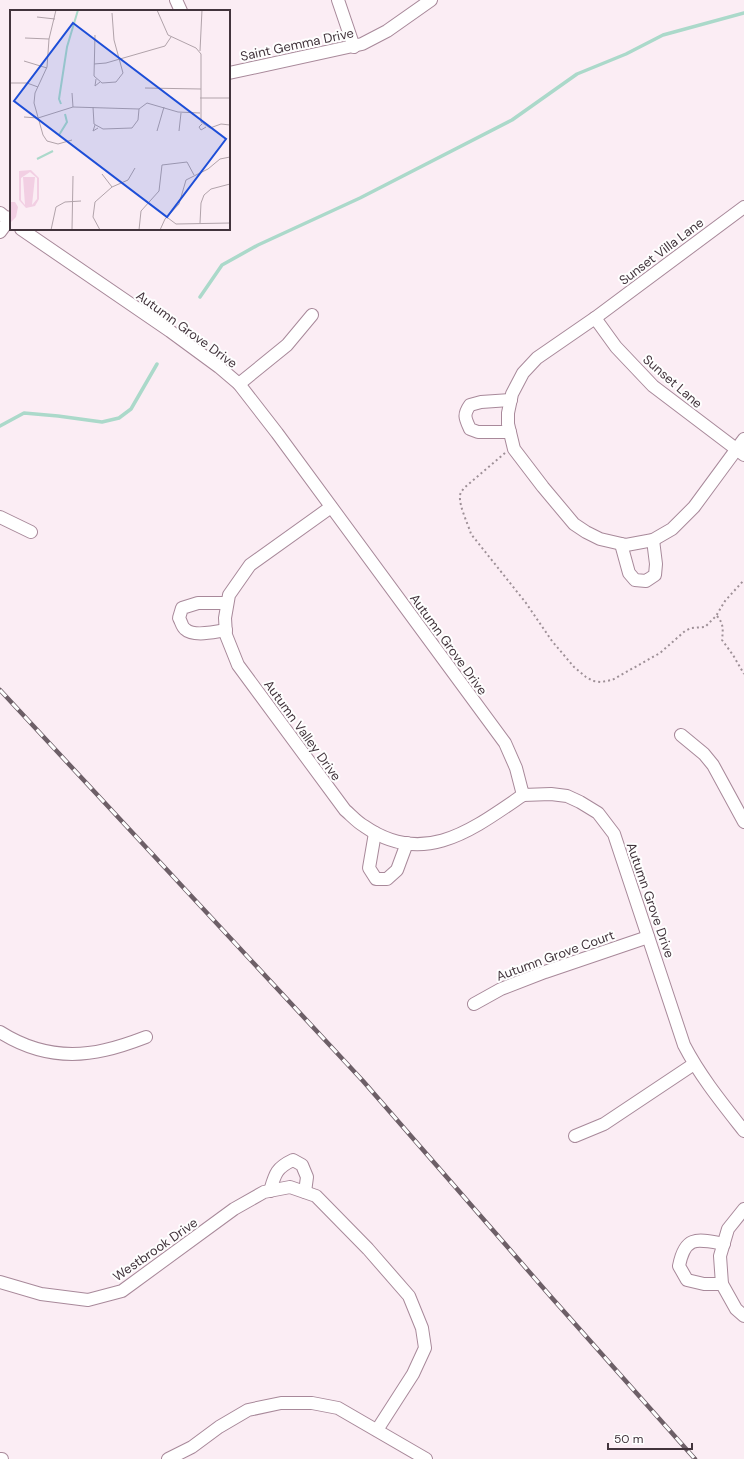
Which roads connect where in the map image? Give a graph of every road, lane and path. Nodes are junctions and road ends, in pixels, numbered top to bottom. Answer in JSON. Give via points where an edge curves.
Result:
{"nodes":[{"id":1,"x":176,"y":0,"type":"edge"},
{"id":2,"x":338,"y":0,"type":"edge"},
{"id":3,"x":431,"y":0,"type":"edge"},
{"id":4,"x":180,"y":10,"type":"edge"},
{"id":5,"x":354,"y":47,"type":"junction"},
{"id":6,"x":230,"y":73,"type":"edge"},
{"id":7,"x":744,"y":206,"type":"edge"},
{"id":8,"x":8,"y":218,"type":"edge"},
{"id":9,"x":22,"y":230,"type":"edge"},
{"id":10,"x":0,"y":232,"type":"edge"},
{"id":11,"x":312,"y":314,"type":"dead end"},
{"id":12,"x":595,"y":318,"type":"junction"},
{"id":13,"x":239,"y":384,"type":"junction"},
{"id":14,"x":511,"y":400,"type":"junction"},
{"id":15,"x":510,"y":432,"type":"junction"},
{"id":16,"x":744,"y":439,"type":"edge"},
{"id":17,"x":513,"y":446,"type":"junction"},
{"id":18,"x":740,"y":452,"type":"edge"},
{"id":19,"x":331,"y":507,"type":"junction"},
{"id":20,"x":0,"y":517,"type":"edge"},
{"id":21,"x":31,"y":532,"type":"dead end"},
{"id":22,"x":653,"y":540,"type":"junction"},
{"id":23,"x":621,"y":544,"type":"junction"},
{"id":24,"x":744,"y":580,"type":"edge"},
{"id":25,"x":227,"y":603,"type":"junction"},
{"id":26,"x":716,"y":616,"type":"junction"},
{"id":27,"x":226,"y":630,"type":"junction"},
{"id":28,"x":744,"y":674,"type":"edge"},
{"id":29,"x":681,"y":735,"type":"dead end"},
{"id":30,"x":523,"y":795,"type":"junction"},
{"id":31,"x":744,"y":822,"type":"edge"},
{"id":32,"x":375,"y":833,"type":"junction"},
{"id":33,"x":407,"y":843,"type":"junction"},
{"id":34,"x":648,"y":937,"type":"junction"},
{"id":35,"x":474,"y":1004,"type":"dead end"},
{"id":36,"x":0,"y":1032,"type":"edge"},
{"id":37,"x":146,"y":1038,"type":"dead end"},
{"id":38,"x":694,"y":1064,"type":"junction"},
{"id":39,"x":744,"y":1131,"type":"edge"},
{"id":40,"x":575,"y":1136,"type":"dead end"},
{"id":41,"x":270,"y":1191,"type":"junction"},
{"id":42,"x":305,"y":1192,"type":"junction"},
{"id":43,"x":744,"y":1209,"type":"edge"},
{"id":44,"x":724,"y":1244,"type":"junction"},
{"id":45,"x":0,"y":1282,"type":"edge"},
{"id":46,"x":722,"y":1284,"type":"junction"},
{"id":47,"x":744,"y":1316,"type":"edge"},
{"id":48,"x":377,"y":1430,"type":"junction"},
{"id":49,"x":168,"y":1459,"type":"edge"},
{"id":50,"x":426,"y":1459,"type":"edge"}],
"edges":[{"from":1,"to":4,"type":"street"},
{"from":2,"to":5,"type":"street"},
{"from":3,"to":5,"type":"street","name":"Saint Gemma Drive","via":[[387,31]]},
{"from":5,"to":6,"type":"street","name":"Saint Gemma Drive"},
{"from":7,"to":12,"type":"street","name":"Sunset Villa Lane"},
{"from":8,"to":10,"type":"street"},
{"from":9,"to":13,"type":"street","name":"Autumn Grove Drive","via":[[170,331]]},
{"from":11,"to":13,"type":"street","via":[[287,345]]},
{"from":12,"to":14,"type":"street","name":"Sunset Villa Lane","via":[[537,358],[523,373]]},
{"from":12,"to":18,"type":"street","name":"Sunset Lane","via":[[616,347],[653,386]]},
{"from":13,"to":19,"type":"street","name":"Autumn Grove Drive"},
{"from":14,"to":15,"type":"street","name":"Sunset Villa Lane","via":[[508,413]]},
{"from":14,"to":15,"type":"street","via":[[481,402],[470,405],[465,412],[470,429],[478,432]]},
{"from":15,"to":17,"type":"street","name":"Sunset Villa Lane"},
{"from":16,"to":18,"type":"street"},
{"from":17,"to":23,"type":"street","via":[[574,524],[600,539]]},
{"from":17,"to":26,"type":"path","via":[[464,488],[460,494],[462,507],[472,534],[574,667],[593,681],[612,680],[660,653],[685,631],[705,627]]},
{"from":18,"to":22,"type":"street","via":[[694,507],[672,529]]},
{"from":19,"to":25,"type":"street","name":"Autumn Valley Drive","via":[[250,565],[228,595]]},
{"from":19,"to":30,"type":"street","name":"Autumn Grove Drive","via":[[505,743],[516,768]]},
{"from":20,"to":21,"type":"street"},
{"from":22,"to":23,"type":"street"},
{"from":22,"to":23,"type":"street","via":[[655,575],[646,581],[636,580],[629,573]]},
{"from":24,"to":26,"type":"path"},
{"from":25,"to":27,"type":"street","name":"Autumn Valley Drive"},
{"from":25,"to":27,"type":"street","via":[[198,603],[182,608],[179,618],[185,630],[194,634]]},
{"from":26,"to":28,"type":"path","via":[[723,625],[722,640]]},
{"from":27,"to":32,"type":"street","name":"Autumn Valley Drive","via":[[238,666],[325,785],[345,810]]},
{"from":29,"to":31,"type":"street","via":[[713,765]]},
{"from":30,"to":33,"type":"street","name":"Autumn Valley Drive","via":[[483,822],[454,837],[431,844]]},
{"from":30,"to":34,"type":"street","name":"Autumn Grove Drive","via":[[567,796],[598,814],[614,834]]},
{"from":32,"to":33,"type":"street","name":"Autumn Valley Drive"},
{"from":32,"to":33,"type":"street","via":[[369,868],[376,879],[387,879],[397,870]]},
{"from":34,"to":35,"type":"street","name":"Autumn Grove Court","via":[[545,972],[501,989]]},
{"from":34,"to":38,"type":"street","name":"Autumn Grove Drive","via":[[684,1045]]},
{"from":36,"to":37,"type":"street","via":[[43,1052],[70,1054],[106,1050]]},
{"from":38,"to":39,"type":"street","name":"Autumn Grove Drive"},
{"from":38,"to":40,"type":"street","via":[[604,1124]]},
{"from":41,"to":42,"type":"street","name":"Westbrook Drive","via":[[290,1187]]},
{"from":41,"to":42,"type":"street","via":[[281,1166],[292,1160],[302,1165],[307,1177]]},
{"from":41,"to":45,"type":"street","name":"Westbrook Drive","via":[[234,1209],[122,1291],[88,1300],[41,1294]]},
{"from":42,"to":48,"type":"street","name":"Westbrook Drive","via":[[316,1196],[409,1296],[422,1328],[425,1348],[413,1374]]},
{"from":43,"to":44,"type":"street","via":[[728,1229]]},
{"from":44,"to":46,"type":"street","via":[[720,1256]]},
{"from":44,"to":46,"type":"street","via":[[700,1239],[690,1243],[681,1253],[679,1266],[687,1280],[704,1284]]},
{"from":46,"to":47,"type":"street","via":[[736,1309]]},
{"from":48,"to":49,"type":"street","via":[[338,1408],[312,1403],[280,1403],[248,1410],[192,1447]]},
{"from":48,"to":50,"type":"street"}]}
